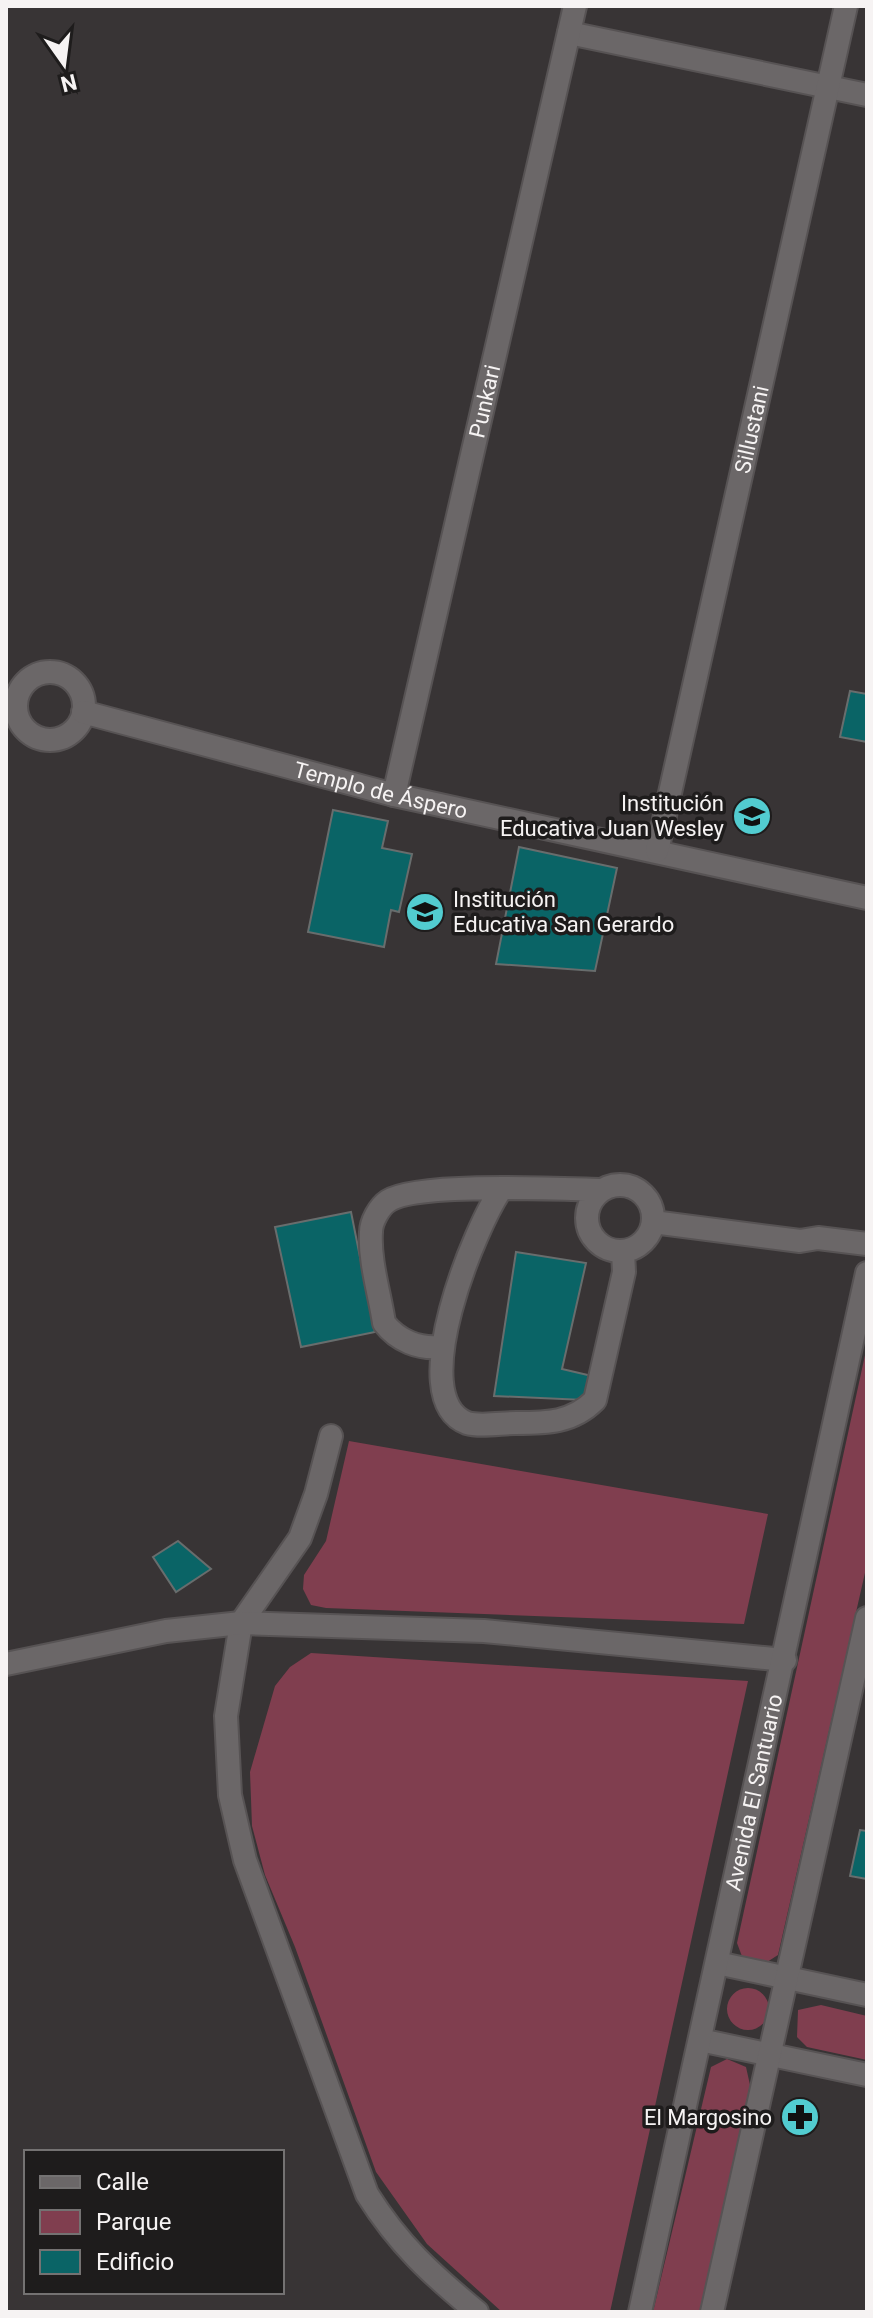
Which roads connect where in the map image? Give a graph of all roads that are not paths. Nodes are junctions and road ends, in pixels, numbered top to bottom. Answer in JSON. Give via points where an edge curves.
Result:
{"nodes":[{"id":1,"x":575,"y":6,"type":"edge"},
{"id":2,"x":846,"y":6,"type":"edge"},
{"id":3,"x":569,"y":33,"type":"junction"},
{"id":4,"x":828,"y":87,"type":"junction"},
{"id":5,"x":867,"y":95,"type":"edge"},
{"id":6,"x":83,"y":712,"type":"dead end"},
{"id":7,"x":394,"y":795,"type":"junction"},
{"id":8,"x":657,"y":851,"type":"junction"},
{"id":9,"x":867,"y":898,"type":"edge"},
{"id":10,"x":502,"y":1188,"type":"junction"},
{"id":11,"x":602,"y":1190,"type":"junction"},
{"id":12,"x":653,"y":1217,"type":"junction"},
{"id":13,"x":867,"y":1244,"type":"edge"},
{"id":14,"x":623,"y":1251,"type":"junction"},
{"id":15,"x":867,"y":1273,"type":"edge"},
{"id":16,"x":440,"y":1347,"type":"junction"},
{"id":17,"x":331,"y":1436,"type":"dead end"},
{"id":18,"x":867,"y":1618,"type":"edge"},
{"id":19,"x":241,"y":1623,"type":"junction"},
{"id":20,"x":785,"y":1660,"type":"junction"},
{"id":21,"x":6,"y":1664,"type":"edge"},
{"id":22,"x":717,"y":1963,"type":"junction"},
{"id":23,"x":787,"y":1977,"type":"junction"},
{"id":24,"x":867,"y":1995,"type":"edge"},
{"id":25,"x":700,"y":2040,"type":"junction"},
{"id":26,"x":768,"y":2054,"type":"junction"},
{"id":27,"x":867,"y":2075,"type":"edge"},
{"id":28,"x":477,"y":2312,"type":"edge"},
{"id":29,"x":640,"y":2312,"type":"edge"},
{"id":30,"x":712,"y":2312,"type":"edge"}],
"edges":[{"from":1,"to":3,"type":"street","name":"Punkari"},
{"from":2,"to":4,"type":"street","name":"Sillustani"},
{"from":3,"to":4,"type":"street"},
{"from":3,"to":7,"type":"street","name":"Punkari"},
{"from":4,"to":5,"type":"street"},
{"from":4,"to":8,"type":"street","name":"Sillustani"},
{"from":6,"to":7,"type":"street","name":"Templo de Áspero"},
{"from":7,"to":8,"type":"street","name":"Templo de Áspero"},
{"from":8,"to":9,"type":"street","name":"Templo de Áspero"},
{"from":10,"to":11,"type":"street"},
{"from":10,"to":16,"type":"street","via":[[480,1225]]},
{"from":10,"to":16,"type":"street","via":[[406,1194],[387,1201],[376,1216],[371,1232],[384,1323],[407,1341]]},
{"from":11,"to":12,"type":"street","via":[[623,1184],[634,1187],[650,1201]]},
{"from":11,"to":14,"type":"street","via":[[588,1206],[588,1228],[602,1246]]},
{"from":12,"to":13,"type":"street","via":[[800,1241]]},
{"from":12,"to":14,"type":"street","via":[[643,1242]]},
{"from":14,"to":16,"type":"street","via":[[624,1272],[595,1400],[580,1415],[551,1423],[468,1423],[451,1411],[442,1389]]},
{"from":15,"to":20,"type":"street","name":"Avenida El Santuario"},
{"from":17,"to":19,"type":"street","via":[[300,1538]]},
{"from":18,"to":23,"type":"street"},
{"from":19,"to":20,"type":"street","via":[[484,1631]]},
{"from":19,"to":21,"type":"street","via":[[166,1631]]},
{"from":19,"to":28,"type":"street","via":[[226,1716],[230,1795],[245,1860],[367,2194],[420,2265]]},
{"from":20,"to":22,"type":"street","name":"Avenida El Santuario"},
{"from":22,"to":23,"type":"street"},
{"from":22,"to":25,"type":"street","name":"Avenida El Santuario"},
{"from":23,"to":24,"type":"street"},
{"from":23,"to":26,"type":"street"},
{"from":25,"to":26,"type":"street"},
{"from":25,"to":29,"type":"street","name":"Avenida El Santuario"},
{"from":26,"to":27,"type":"street"},
{"from":26,"to":30,"type":"street"}]}
